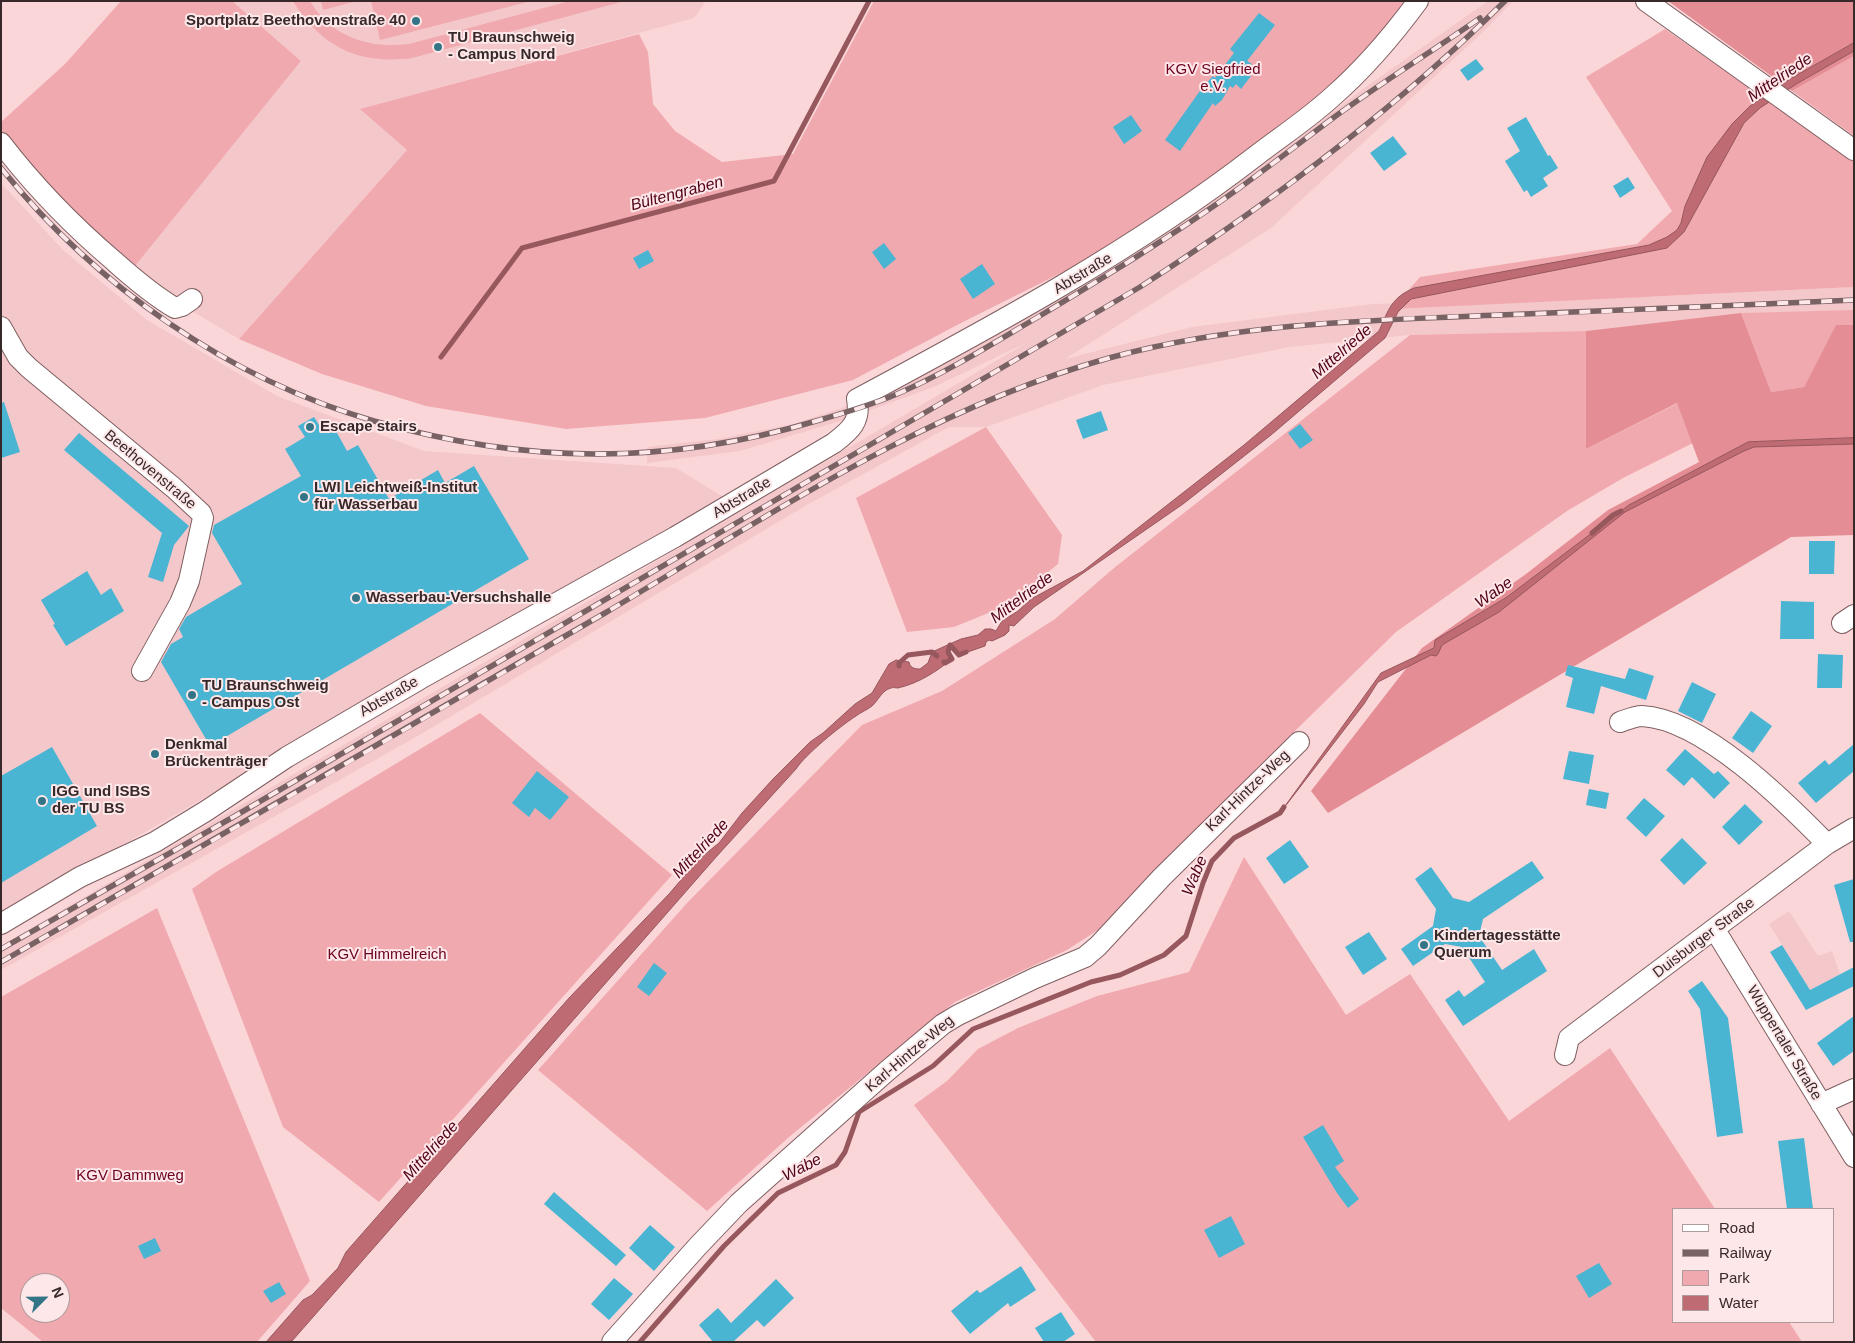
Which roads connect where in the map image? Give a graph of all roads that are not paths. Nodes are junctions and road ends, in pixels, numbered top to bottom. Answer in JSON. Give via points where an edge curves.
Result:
{"nodes":[{"id":1,"x":1418,"y":1,"type":"edge"},
{"id":2,"x":1646,"y":1,"type":"edge"},
{"id":3,"x":1,"y":143,"type":"edge"},
{"id":4,"x":1854,"y":150,"type":"edge"},
{"id":5,"x":192,"y":299,"type":"dead end"},
{"id":6,"x":1,"y":327,"type":"edge"},
{"id":7,"x":142,"y":671,"type":"dead end"},
{"id":8,"x":1620,"y":722,"type":"dead end"},
{"id":9,"x":1299,"y":742,"type":"dead end"},
{"id":10,"x":1854,"y":828,"type":"edge"},
{"id":11,"x":1828,"y":844,"type":"junction"},
{"id":12,"x":1,"y":924,"type":"edge"},
{"id":13,"x":1714,"y":930,"type":"junction"},
{"id":14,"x":1565,"y":1055,"type":"dead end"},
{"id":15,"x":1854,"y":1089,"type":"edge"},
{"id":16,"x":1822,"y":1104,"type":"junction"},
{"id":17,"x":1854,"y":1158,"type":"edge"},
{"id":18,"x":612,"y":1342,"type":"edge"}],
"edges":[{"from":1,"to":12,"type":"street","name":"Abtstraße","via":[[1402,23],[1331,99],[1218,186],[1070,282],[856,399],[858,412],[853,425],[834,443],[675,537],[387,698],[287,757],[155,842],[80,878]]},
{"from":2,"to":4,"type":"street"},
{"from":3,"to":5,"type":"street","via":[[60,211],[139,282],[174,308]]},
{"from":6,"to":7,"type":"street","name":"Beethovenstraße","via":[[18,357],[29,368],[201,513],[203,518],[189,581]]},
{"from":8,"to":11,"type":"street","via":[[1640,716],[1669,722],[1693,732],[1753,774]]},
{"from":9,"to":18,"type":"street","name":"Karl-Hintze-Weg","via":[[1085,957],[958,1015],[887,1071],[739,1203]]},
{"from":10,"to":11,"type":"street","name":"Duisburger Straße"},
{"from":11,"to":13,"type":"street","name":"Duisburger Straße"},
{"from":13,"to":14,"type":"street","name":"Duisburger Straße","via":[[1569,1038]]},
{"from":13,"to":16,"type":"street","name":"Wuppertaler Straße"},
{"from":15,"to":16,"type":"street"},
{"from":16,"to":17,"type":"street","name":"Wuppertaler Straße"}]}
